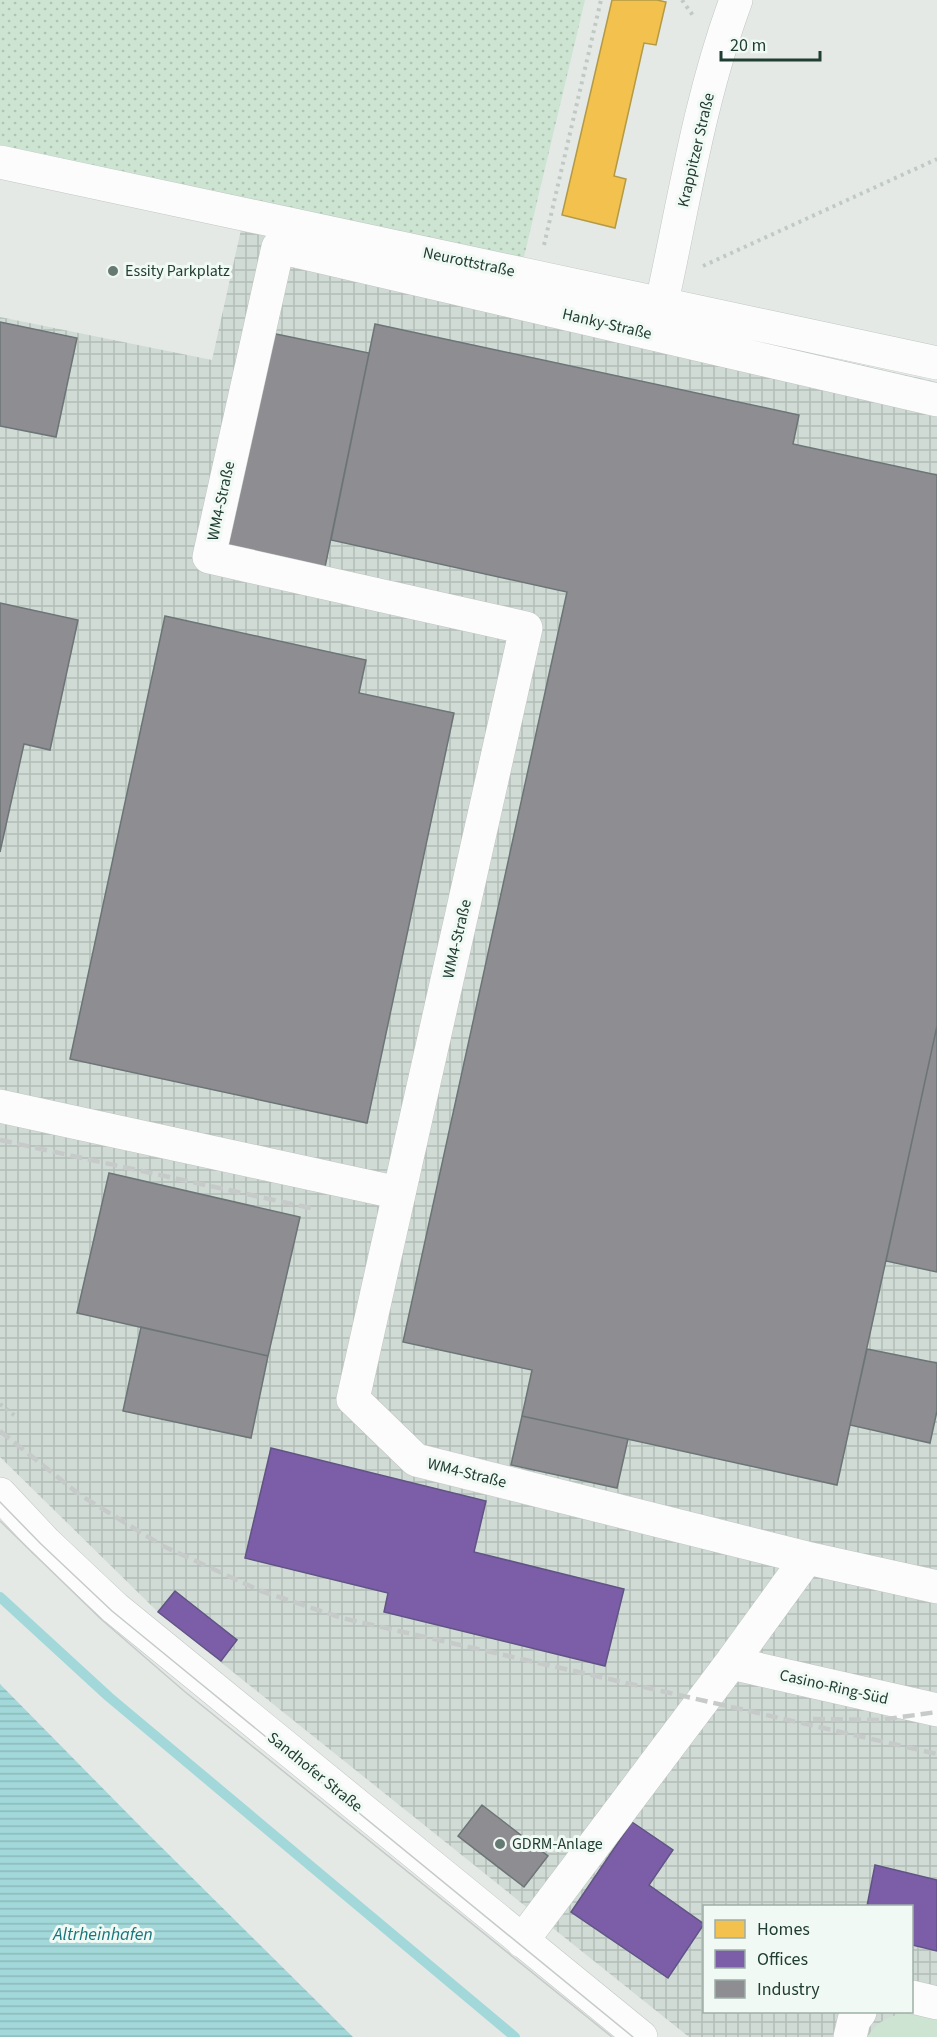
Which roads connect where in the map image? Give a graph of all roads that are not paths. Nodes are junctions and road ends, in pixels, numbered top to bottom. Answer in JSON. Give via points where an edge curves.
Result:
{"nodes":[{"id":1,"x":736,"y":0,"type":"edge"},
{"id":2,"x":0,"y":162,"type":"edge"},
{"id":3,"x":278,"y":247,"type":"joint"},
{"id":4,"x":664,"y":293,"type":"junction"},
{"id":5,"x":937,"y":363,"type":"edge"},
{"id":6,"x":937,"y":400,"type":"edge"},
{"id":7,"x":0,"y":1106,"type":"edge"},
{"id":8,"x":399,"y":1193,"type":"junction"},
{"id":9,"x":0,"y":1494,"type":"edge"},
{"id":10,"x":807,"y":1558,"type":"junction"},
{"id":11,"x":937,"y":1587,"type":"edge"},
{"id":12,"x":730,"y":1663,"type":"junction"},
{"id":13,"x":937,"y":1710,"type":"edge"},
{"id":14,"x":522,"y":1941,"type":"junction"},
{"id":15,"x":913,"y":1997,"type":"edge"},
{"id":16,"x":937,"y":2003,"type":"edge"},
{"id":17,"x":859,"y":2013,"type":"edge"},
{"id":18,"x":641,"y":2037,"type":"edge"},
{"id":19,"x":850,"y":2037,"type":"edge"}],
"edges":[{"from":1,"to":4,"type":"street","name":"Krappitzer Straße","via":[[721,40]]},
{"from":2,"to":4,"type":"street","name":"Neurottstraße","via":[[228,212]]},
{"from":3,"to":6,"type":"street","name":"Hanky-Straße"},
{"from":3,"to":8,"type":"street","name":"WM4-Straße","via":[[209,557],[526,628]]},
{"from":4,"to":5,"type":"street","name":"Neurottstraße"},
{"from":7,"to":8,"type":"street"},
{"from":8,"to":10,"type":"street","name":"WM4-Straße","via":[[353,1399],[416,1460]]},
{"from":9,"to":14,"type":"street","name":"Sandhofer Straße","via":[[115,1608]]},
{"from":10,"to":11,"type":"street"},
{"from":10,"to":12,"type":"street"},
{"from":12,"to":13,"type":"street","name":"Casino-Ring-Süd"},
{"from":12,"to":14,"type":"street"},
{"from":14,"to":18,"type":"street","name":"Sandhofer Straße"},
{"from":15,"to":16,"type":"street"},
{"from":17,"to":19,"type":"street"}]}
